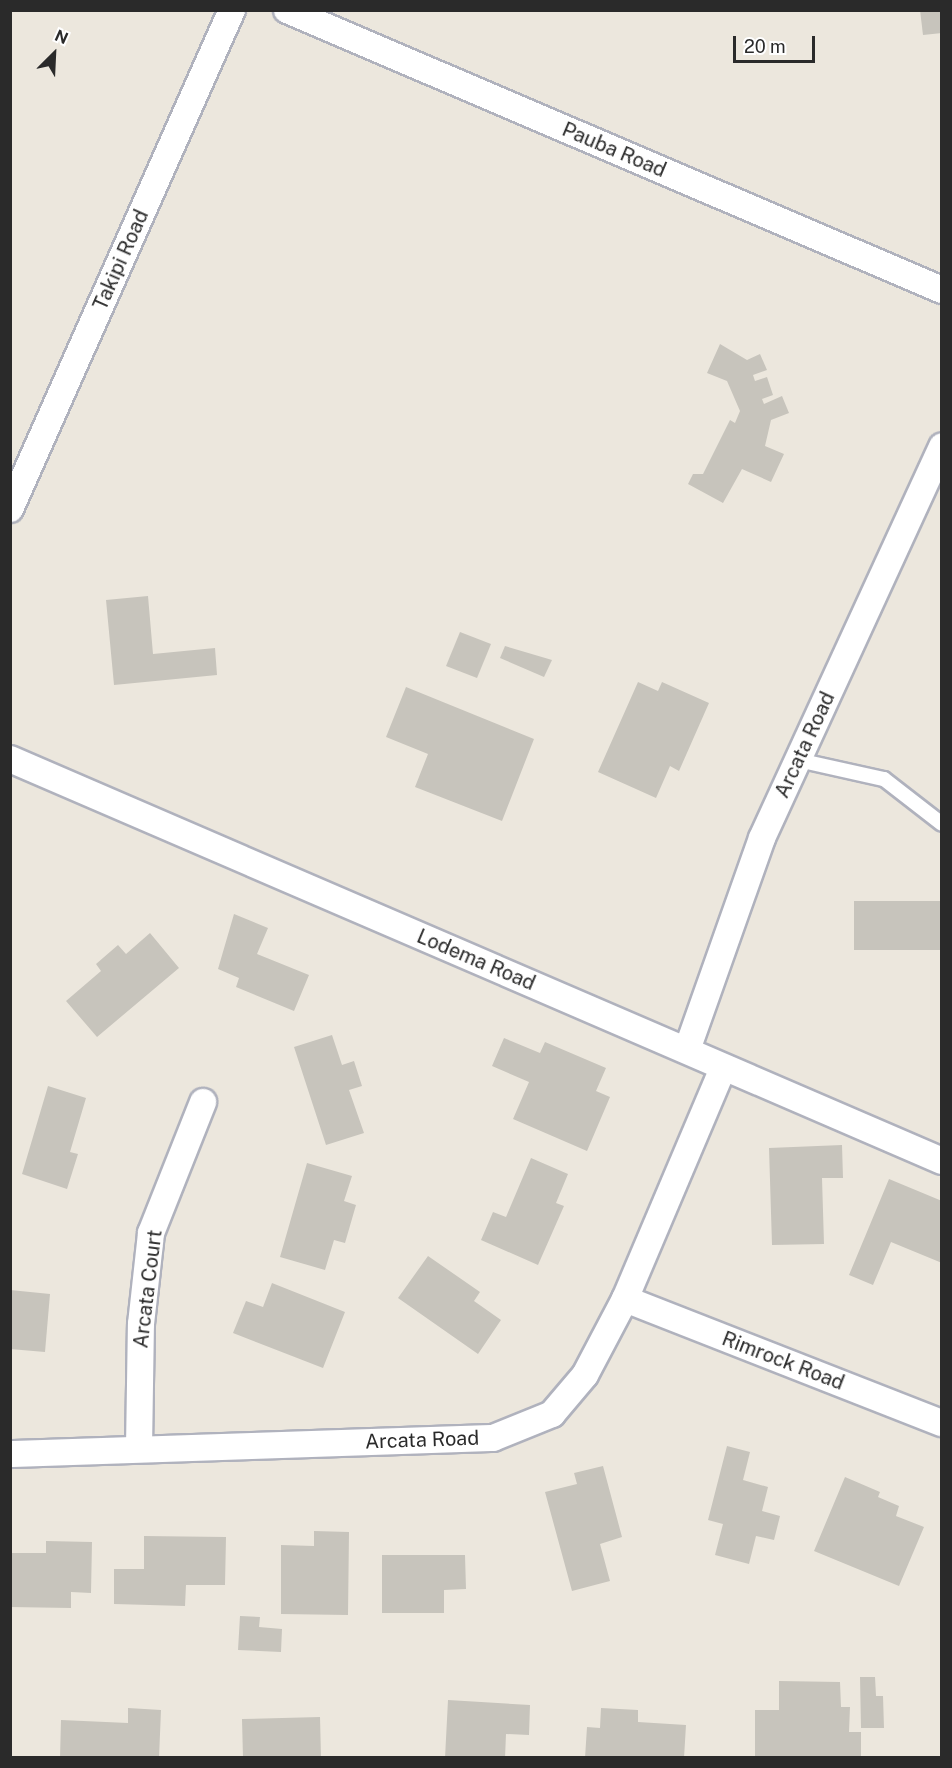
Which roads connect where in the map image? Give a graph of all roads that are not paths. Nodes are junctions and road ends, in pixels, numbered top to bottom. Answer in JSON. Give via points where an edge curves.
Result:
{"nodes":[{"id":1,"x":232,"y":10,"type":"edge"},
{"id":2,"x":287,"y":10,"type":"edge"},
{"id":3,"x":942,"y":290,"type":"edge"},
{"id":4,"x":942,"y":446,"type":"edge"},
{"id":5,"x":10,"y":509,"type":"edge"},
{"id":6,"x":10,"y":759,"type":"edge"},
{"id":7,"x":798,"y":760,"type":"junction"},
{"id":8,"x":942,"y":824,"type":"edge"},
{"id":9,"x":687,"y":1050,"type":"junction"},
{"id":10,"x":722,"y":1071,"type":"junction"},
{"id":11,"x":204,"y":1102,"type":"dead end"},
{"id":12,"x":942,"y":1161,"type":"edge"},
{"id":13,"x":625,"y":1299,"type":"junction"},
{"id":14,"x":942,"y":1423,"type":"edge"},
{"id":15,"x":139,"y":1448,"type":"junction"},
{"id":16,"x":10,"y":1454,"type":"edge"}],
"edges":[{"from":1,"to":5,"type":"street","name":"Takipi Road"},
{"from":2,"to":3,"type":"street","name":"Pauba Road"},
{"from":4,"to":7,"type":"street","name":"Arcata Road"},
{"from":6,"to":9,"type":"street","name":"Lodema Road"},
{"from":7,"to":8,"type":"lane","via":[[884,779]]},
{"from":7,"to":9,"type":"street","name":"Arcata Road","via":[[762,838]]},
{"from":9,"to":10,"type":"street","name":"Lodema Road"},
{"from":10,"to":12,"type":"street","name":"Lodema Road"},
{"from":10,"to":13,"type":"street","name":"Arcata Road"},
{"from":11,"to":15,"type":"street","name":"Arcata Court","via":[[152,1233],[141,1324]]},
{"from":13,"to":14,"type":"street","name":"Rimrock Road"},
{"from":13,"to":15,"type":"street","name":"Arcata Road","via":[[585,1374],[552,1414],[493,1438]]},
{"from":15,"to":16,"type":"street","name":"Arcata Road"}]}
